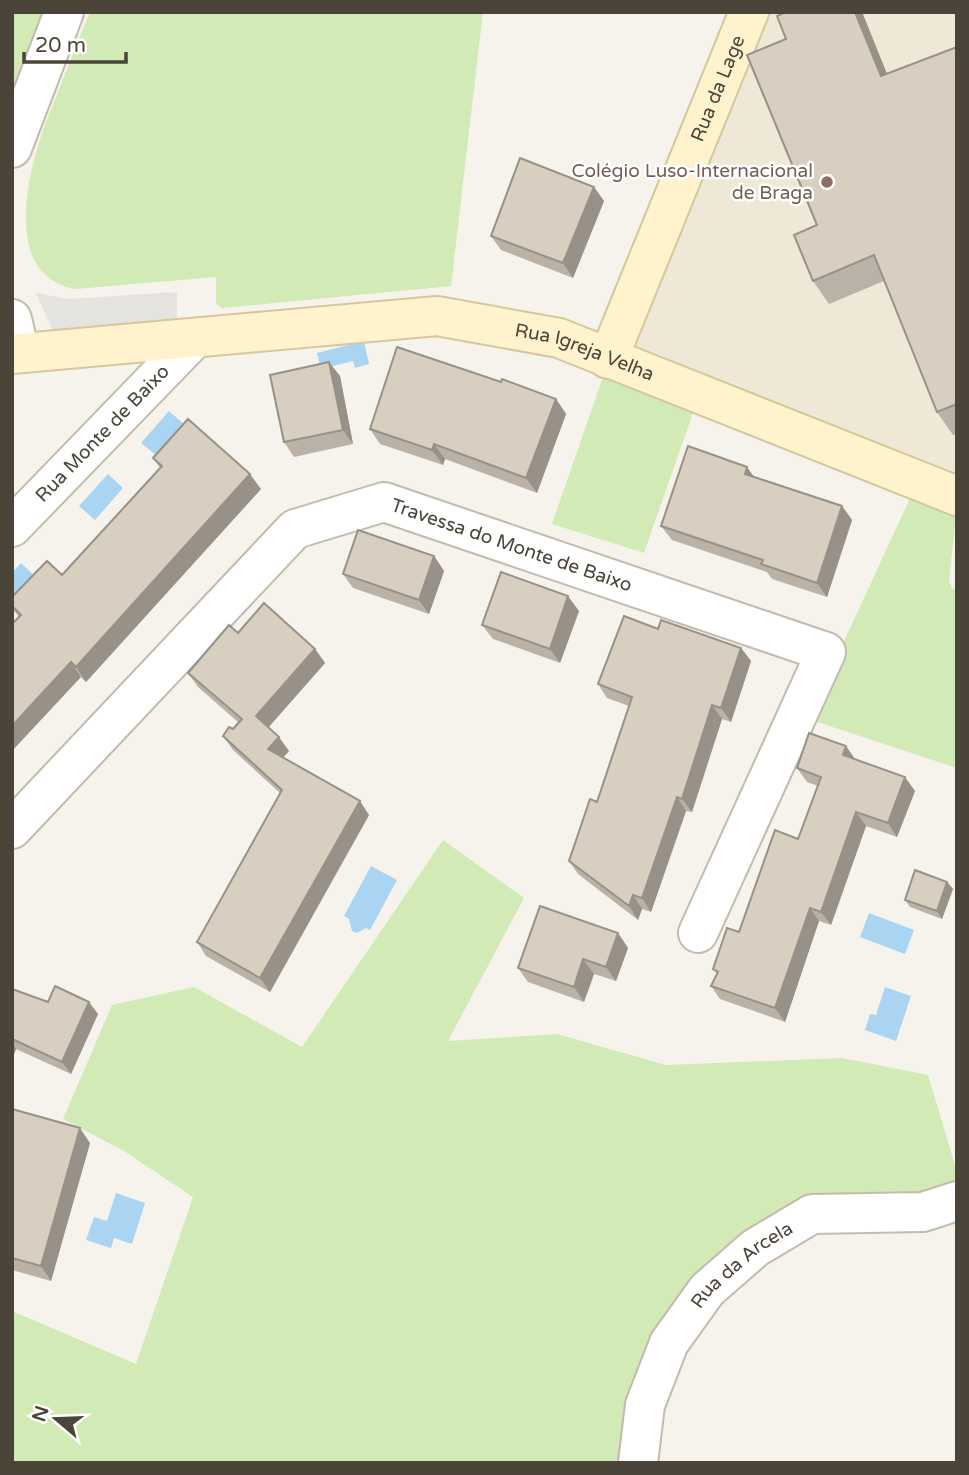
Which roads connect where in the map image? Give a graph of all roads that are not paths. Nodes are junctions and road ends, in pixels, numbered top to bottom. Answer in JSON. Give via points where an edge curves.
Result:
{"nodes":[{"id":1,"x":64,"y":12,"type":"edge"},
{"id":2,"x":749,"y":12,"type":"edge"},
{"id":3,"x":12,"y":148,"type":"edge"},
{"id":4,"x":193,"y":340,"type":"junction"},
{"id":5,"x":15,"y":342,"type":"edge"},
{"id":6,"x":608,"y":359,"type":"junction"},
{"id":7,"x":957,"y":496,"type":"edge"},
{"id":8,"x":12,"y":527,"type":"edge"},
{"id":9,"x":12,"y":829,"type":"edge"},
{"id":10,"x":698,"y":933,"type":"dead end"},
{"id":11,"x":957,"y":1201,"type":"edge"},
{"id":12,"x":638,"y":1463,"type":"edge"}],
"edges":[{"from":1,"to":3,"type":"street"},
{"from":2,"to":6,"type":"street","name":"Rua da Lage"},
{"from":4,"to":5,"type":"street","name":"Rua Igreja Velha"},
{"from":4,"to":6,"type":"street","name":"Rua Igreja Velha","via":[[437,316],[559,338]]},
{"from":4,"to":8,"type":"street","name":"Rua Monte de Baixo"},
{"from":6,"to":7,"type":"street","name":"Rua Igreja Velha"},
{"from":9,"to":10,"type":"street","name":"Travessa do Monte de Baixo","via":[[295,529],[384,502],[826,652]]},
{"from":11,"to":12,"type":"street","name":"Rua da Arcela","via":[[923,1212],[812,1214],[755,1248],[707,1290],[669,1343],[645,1405]]}]}
